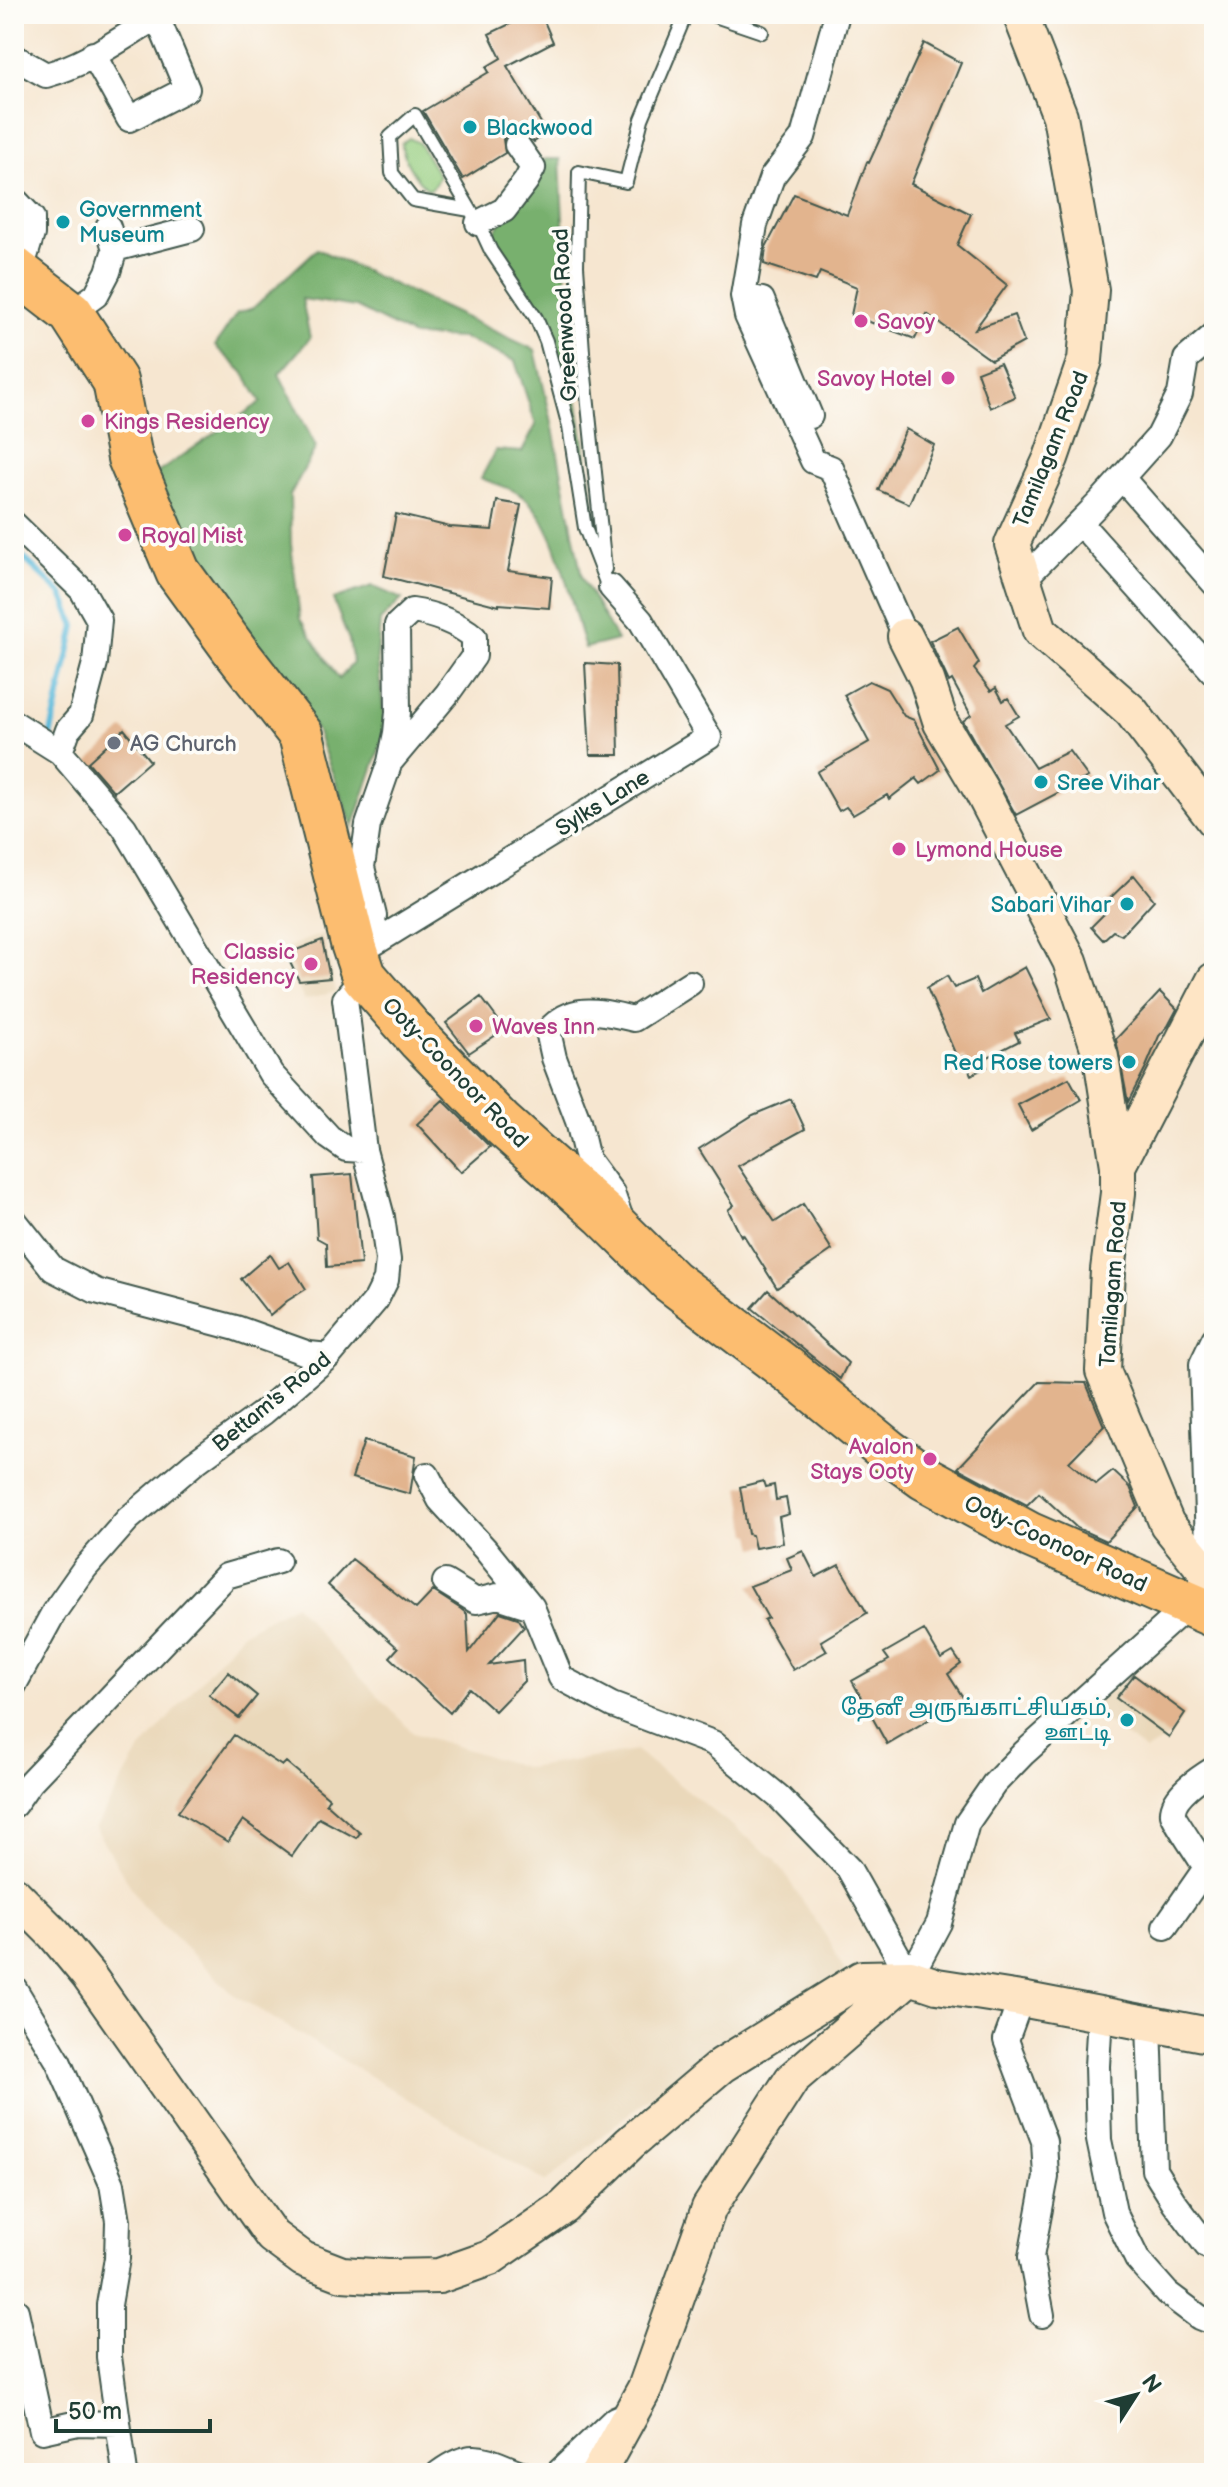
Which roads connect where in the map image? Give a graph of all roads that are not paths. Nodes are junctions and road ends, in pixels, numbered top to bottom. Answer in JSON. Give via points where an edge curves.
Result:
{"nodes":[{"id":1,"x":686,"y":14,"type":"edge"},
{"id":2,"x":709,"y":14,"type":"edge"},
{"id":3,"x":837,"y":14,"type":"edge"},
{"id":4,"x":1020,"y":14,"type":"edge"},
{"id":5,"x":762,"y":32,"type":"dead end"},
{"id":6,"x":93,"y":54,"type":"dead end"},
{"id":7,"x":14,"y":57,"type":"edge"},
{"id":8,"x":517,"y":145,"type":"dead end"},
{"id":9,"x":14,"y":199,"type":"edge"},
{"id":10,"x":474,"y":216,"type":"junction"},
{"id":11,"x":192,"y":229,"type":"dead end"},
{"id":12,"x":17,"y":271,"type":"edge"},
{"id":13,"x":71,"y":313,"type":"junction"},
{"id":14,"x":1214,"y":335,"type":"edge"},
{"id":15,"x":1122,"y":478,"type":"junction"},
{"id":16,"x":1080,"y":523,"type":"junction"},
{"id":17,"x":14,"y":524,"type":"edge"},
{"id":18,"x":1023,"y":580,"type":"junction"},
{"id":19,"x":1214,"y":583,"type":"edge"},
{"id":20,"x":608,"y":584,"type":"junction"},
{"id":21,"x":905,"y":636,"type":"joint"},
{"id":22,"x":1214,"y":673,"type":"edge"},
{"id":23,"x":14,"y":723,"type":"edge"},
{"id":24,"x":60,"y":752,"type":"junction"},
{"id":25,"x":390,"y":762,"type":"junction"},
{"id":26,"x":1214,"y":820,"type":"edge"},
{"id":27,"x":366,"y":962,"type":"junction"},
{"id":28,"x":1214,"y":980,"type":"edge"},
{"id":29,"x":690,"y":983,"type":"dead end"},
{"id":30,"x":364,"y":1150,"type":"junction"},
{"id":31,"x":1118,"y":1166,"type":"junction"},
{"id":32,"x":14,"y":1220,"type":"edge"},
{"id":33,"x":629,"y":1240,"type":"junction"},
{"id":34,"x":1214,"y":1339,"type":"edge"},
{"id":35,"x":329,"y":1356,"type":"junction"},
{"id":36,"x":427,"y":1475,"type":"dead end"},
{"id":37,"x":278,"y":1561,"type":"dead end"},
{"id":38,"x":445,"y":1582,"type":"dead end"},
{"id":39,"x":1207,"y":1594,"type":"edge"},
{"id":40,"x":532,"y":1607,"type":"junction"},
{"id":41,"x":14,"y":1685,"type":"edge"},
{"id":42,"x":1214,"y":1769,"type":"edge"},
{"id":43,"x":14,"y":1805,"type":"edge"},
{"id":44,"x":14,"y":1894,"type":"edge"},
{"id":45,"x":1165,"y":1927,"type":"dead end"},
{"id":46,"x":910,"y":1977,"type":"junction"},
{"id":47,"x":14,"y":1988,"type":"edge"},
{"id":48,"x":1021,"y":1999,"type":"junction"},
{"id":49,"x":1100,"y":2015,"type":"junction"},
{"id":50,"x":1149,"y":2024,"type":"junction"},
{"id":51,"x":1214,"y":2036,"type":"edge"},
{"id":52,"x":1214,"y":2249,"type":"edge"},
{"id":53,"x":14,"y":2311,"type":"edge"},
{"id":54,"x":1042,"y":2315,"type":"dead end"},
{"id":55,"x":1214,"y":2323,"type":"edge"},
{"id":56,"x":632,"y":2411,"type":"junction"},
{"id":57,"x":118,"y":2424,"type":"junction"},
{"id":58,"x":125,"y":2473,"type":"edge"},
{"id":59,"x":439,"y":2473,"type":"edge"},
{"id":60,"x":521,"y":2473,"type":"edge"},
{"id":61,"x":558,"y":2473,"type":"edge"},
{"id":62,"x":598,"y":2473,"type":"edge"}],
"edges":[{"from":1,"to":20,"type":"lane","name":"Greenwood Road","via":[[642,119],[626,182],[579,172],[577,266],[584,366]]},
{"from":2,"to":5,"type":"lane"},
{"from":3,"to":21,"type":"street","via":[[803,137],[772,177],[755,225],[743,296],[747,316],[813,461],[831,468]]},
{"from":4,"to":18,"type":"street","name":"Tamilagam Road","via":[[1060,116],[1091,290],[1085,360],[1051,458],[1012,544]]},
{"from":6,"to":7,"type":"street","via":[[68,70],[46,75]]},
{"from":8,"to":10,"type":"street","via":[[533,168],[526,181],[504,210]]},
{"from":9,"to":12,"type":"street","via":[[32,218],[32,234]]},
{"from":10,"to":10,"type":"lane","via":[[415,115],[390,137],[392,173],[413,200]]},
{"from":10,"to":20,"type":"lane","via":[[546,341],[569,427],[585,528]]},
{"from":11,"to":13,"type":"street","via":[[111,238],[108,272],[96,295]]},
{"from":12,"to":13,"type":"highway","name":"Ooty-Coonoor Road"},
{"from":13,"to":27,"type":"highway","name":"Ooty-Coonoor Road","via":[[115,381],[130,458],[178,572],[301,735],[353,943]]},
{"from":14,"to":15,"type":"street","via":[[1186,359],[1180,394],[1159,436]]},
{"from":15,"to":16,"type":"street"},
{"from":15,"to":19,"type":"street"},
{"from":16,"to":18,"type":"street"},
{"from":16,"to":22,"type":"street"},
{"from":17,"to":24,"type":"street","via":[[82,590],[99,620],[95,663],[81,715]]},
{"from":18,"to":26,"type":"street","name":"Tamilagam Road","via":[[1040,631],[1131,711]]},
{"from":20,"to":27,"type":"street","name":"Sylks Lane","via":[[641,621],[709,737]]},
{"from":21,"to":31,"type":"street","via":[[941,723],[1070,961],[1101,1057]]},
{"from":23,"to":24,"type":"street"},
{"from":24,"to":30,"type":"street","via":[[124,827],[271,1074],[329,1137],[346,1149]]},
{"from":25,"to":25,"type":"street","via":[[398,712],[397,625],[412,611],[430,614],[468,631],[474,637],[474,656]]},
{"from":25,"to":27,"type":"street","via":[[368,825],[362,867],[374,916]]},
{"from":27,"to":30,"type":"street","name":"Bettam's Road","via":[[345,999]]},
{"from":27,"to":33,"type":"highway","name":"Ooty-Coonoor Road","via":[[420,1040]]},
{"from":28,"to":31,"type":"street","name":"Tamilagam Road"},
{"from":29,"to":33,"type":"street","via":[[634,1019],[583,1010],[548,1031],[587,1159],[612,1193]]},
{"from":30,"to":35,"type":"street","name":"Bettam's Road","via":[[382,1217],[386,1280]]},
{"from":31,"to":39,"type":"street","name":"Tamilagam Road","via":[[1103,1371],[1167,1524]]},
{"from":32,"to":35,"type":"street","via":[[53,1269],[96,1291]]},
{"from":33,"to":39,"type":"highway","name":"Ooty-Coonoor Road","via":[[671,1281],[925,1478],[1030,1535]]},
{"from":34,"to":39,"type":"street","via":[[1202,1364]]},
{"from":35,"to":41,"type":"street","name":"Bettam's Road","via":[[128,1519],[54,1612]]},
{"from":36,"to":40,"type":"street","via":[[440,1500]]},
{"from":37,"to":43,"type":"street","via":[[226,1576]]},
{"from":38,"to":40,"type":"street","via":[[476,1601],[498,1596]]},
{"from":39,"to":46,"type":"street","via":[[994,1784],[967,1823],[939,1923]]},
{"from":40,"to":46,"type":"street","via":[[561,1678],[612,1705],[713,1743],[779,1797],[849,1869]]},
{"from":42,"to":45,"type":"street","via":[[1195,1780],[1174,1805],[1173,1817],[1206,1868]]},
{"from":44,"to":46,"type":"street","via":[[88,1975],[272,2236],[303,2259],[342,2274],[439,2276],[490,2258],[564,2207],[722,2065],[862,1978]]},
{"from":46,"to":48,"type":"street"},
{"from":46,"to":56,"type":"street","via":[[783,2091],[709,2208]]},
{"from":47,"to":57,"type":"street","via":[[58,2061],[112,2184],[118,2221],[109,2357]]},
{"from":48,"to":49,"type":"street"},
{"from":48,"to":54,"type":"street","via":[[1006,2040],[1044,2141],[1046,2177],[1031,2257]]},
{"from":49,"to":50,"type":"street"},
{"from":49,"to":55,"type":"street","via":[[1099,2140],[1114,2212],[1137,2259],[1167,2293]]},
{"from":50,"to":51,"type":"street"},
{"from":50,"to":52,"type":"street","via":[[1154,2170]]},
{"from":53,"to":57,"type":"street","via":[[42,2431],[78,2423]]},
{"from":56,"to":61,"type":"street","via":[[615,2419]]},
{"from":56,"to":62,"type":"street"},
{"from":57,"to":58,"type":"street"},
{"from":59,"to":60,"type":"street","via":[[472,2457]]}]}
